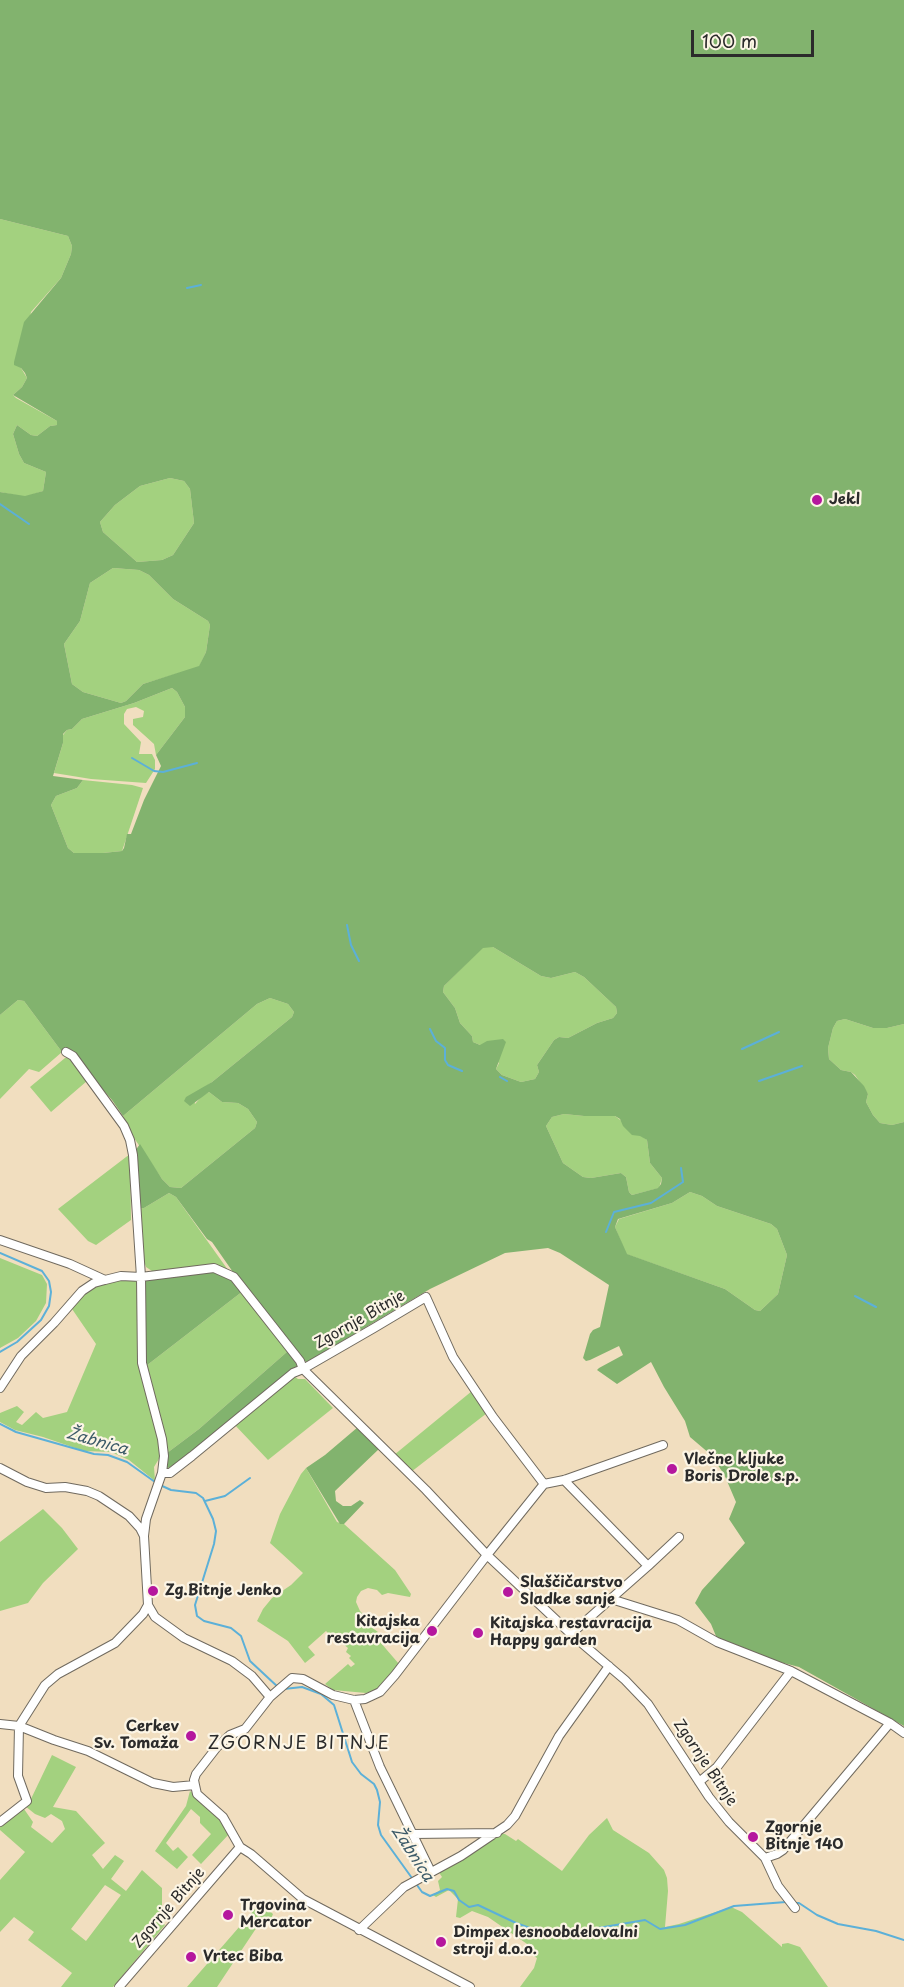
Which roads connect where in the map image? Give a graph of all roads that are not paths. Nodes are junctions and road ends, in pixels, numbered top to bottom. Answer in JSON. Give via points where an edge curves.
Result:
{"nodes":[{"id":1,"x":66,"y":1052,"type":"dead end"},
{"id":2,"x":0,"y":1240,"type":"edge"},
{"id":3,"x":141,"y":1277,"type":"junction"},
{"id":4,"x":105,"y":1280,"type":"junction"},
{"id":5,"x":303,"y":1369,"type":"junction"},
{"id":6,"x":0,"y":1388,"type":"edge"},
{"id":7,"x":663,"y":1445,"type":"dead end"},
{"id":8,"x":0,"y":1468,"type":"edge"},
{"id":9,"x":160,"y":1477,"type":"junction"},
{"id":10,"x":564,"y":1480,"type":"junction"},
{"id":11,"x":544,"y":1484,"type":"junction"},
{"id":12,"x":144,"y":1536,"type":"junction"},
{"id":13,"x":679,"y":1537,"type":"dead end"},
{"id":14,"x":487,"y":1555,"type":"junction"},
{"id":15,"x":648,"y":1566,"type":"junction"},
{"id":16,"x":611,"y":1599,"type":"junction"},
{"id":17,"x":148,"y":1605,"type":"junction"},
{"id":18,"x":571,"y":1634,"type":"junction"},
{"id":19,"x":609,"y":1666,"type":"junction"},
{"id":20,"x":792,"y":1671,"type":"junction"},
{"id":21,"x":272,"y":1694,"type":"junction"},
{"id":22,"x":354,"y":1700,"type":"junction"},
{"id":23,"x":0,"y":1724,"type":"edge"},
{"id":24,"x":890,"y":1724,"type":"junction"},
{"id":25,"x":19,"y":1726,"type":"junction"},
{"id":26,"x":904,"y":1733,"type":"edge"},
{"id":27,"x":699,"y":1782,"type":"junction"},
{"id":28,"x":195,"y":1785,"type":"junction"},
{"id":29,"x":0,"y":1822,"type":"edge"},
{"id":30,"x":498,"y":1833,"type":"junction"},
{"id":31,"x":414,"y":1834,"type":"junction"},
{"id":32,"x":240,"y":1847,"type":"junction"},
{"id":33,"x":765,"y":1858,"type":"junction"},
{"id":34,"x":431,"y":1872,"type":"junction"},
{"id":35,"x":795,"y":1908,"type":"dead end"},
{"id":36,"x":359,"y":1930,"type":"junction"},
{"id":37,"x":119,"y":1987,"type":"edge"},
{"id":38,"x":470,"y":1987,"type":"edge"}],
"edges":[{"from":1,"to":3,"type":"street","via":[[73,1056],[124,1126],[129,1140]]},
{"from":2,"to":4,"type":"street"},
{"from":3,"to":4,"type":"street","name":"Zgornje Bitnje"},
{"from":3,"to":5,"type":"street","name":"Zgornje Bitnje","via":[[214,1268],[234,1277]]},
{"from":3,"to":9,"type":"street","via":[[142,1363],[162,1439]]},
{"from":4,"to":6,"type":"street","name":"Zgornje Bitnje","via":[[82,1291],[21,1356]]},
{"from":5,"to":9,"type":"street","name":"Zgornje Bitnje"},
{"from":5,"to":11,"type":"street","name":"Zgornje Bitnje","via":[[426,1297],[453,1357]]},
{"from":5,"to":14,"type":"street","name":"Zgornje Bitnje"},
{"from":7,"to":10,"type":"street"},
{"from":8,"to":12,"type":"street","via":[[37,1486],[77,1489],[99,1496],[136,1523]]},
{"from":9,"to":12,"type":"street"},
{"from":10,"to":11,"type":"street"},
{"from":10,"to":15,"type":"street"},
{"from":11,"to":14,"type":"street"},
{"from":12,"to":17,"type":"street"},
{"from":13,"to":15,"type":"street"},
{"from":14,"to":18,"type":"street","name":"Zgornje Bitnje"},
{"from":14,"to":22,"type":"street","via":[[387,1685],[374,1696]]},
{"from":15,"to":16,"type":"street"},
{"from":16,"to":18,"type":"street"},
{"from":16,"to":20,"type":"street","via":[[678,1620],[717,1642]]},
{"from":17,"to":21,"type":"street","via":[[163,1624],[232,1661]]},
{"from":17,"to":25,"type":"street","via":[[115,1643],[45,1685]]},
{"from":18,"to":19,"type":"street","name":"Zgornje Bitnje"},
{"from":19,"to":27,"type":"street","name":"Zgornje Bitnje","via":[[653,1710]]},
{"from":19,"to":30,"type":"street","via":[[559,1736],[515,1816]]},
{"from":20,"to":24,"type":"street"},
{"from":20,"to":27,"type":"street","via":[[717,1767]]},
{"from":21,"to":22,"type":"street","via":[[292,1678],[298,1678],[333,1695]]},
{"from":21,"to":28,"type":"street","via":[[244,1729],[230,1735],[218,1747],[196,1774]]},
{"from":22,"to":31,"type":"street","via":[[380,1767]]},
{"from":23,"to":25,"type":"street"},
{"from":24,"to":26,"type":"street"},
{"from":24,"to":33,"type":"street","via":[[783,1850]]},
{"from":25,"to":28,"type":"street","via":[[88,1751],[153,1783],[173,1787]]},
{"from":25,"to":29,"type":"street","via":[[18,1776],[27,1801]]},
{"from":27,"to":33,"type":"street","name":"Zgornje Bitnje","via":[[729,1822]]},
{"from":28,"to":32,"type":"street","via":[[197,1794],[223,1817]]},
{"from":30,"to":31,"type":"street"},
{"from":30,"to":34,"type":"street"},
{"from":31,"to":34,"type":"street"},
{"from":32,"to":36,"type":"street","via":[[303,1899]]},
{"from":32,"to":37,"type":"street","name":"Zgornje Bitnje"},
{"from":33,"to":35,"type":"street","via":[[778,1887]]},
{"from":34,"to":36,"type":"street","via":[[411,1884]]},
{"from":36,"to":38,"type":"street"}]}
